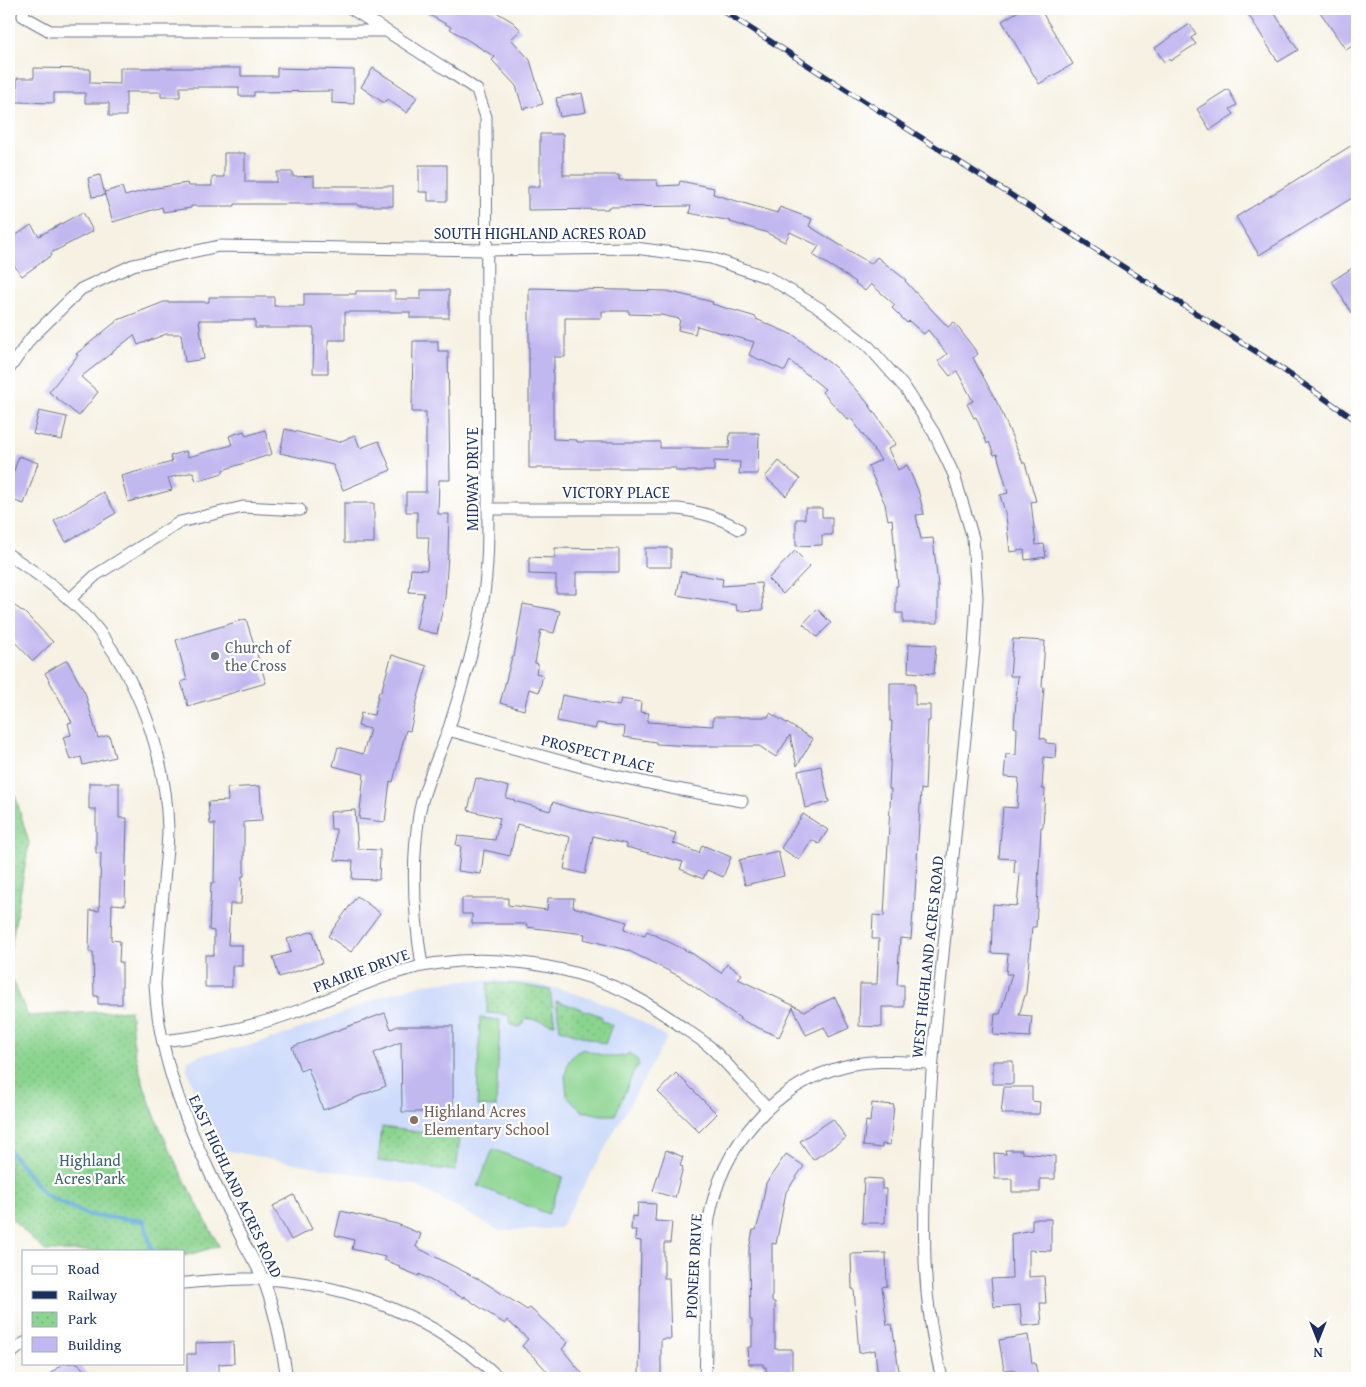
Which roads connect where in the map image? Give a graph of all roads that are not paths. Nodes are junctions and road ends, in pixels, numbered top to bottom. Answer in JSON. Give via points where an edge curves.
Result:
{"nodes":[{"id":1,"x":24,"y":9,"type":"edge"},
{"id":2,"x":352,"y":9,"type":"edge"},
{"id":3,"x":386,"y":31,"type":"junction"},
{"id":4,"x":488,"y":250,"type":"junction"},
{"id":5,"x":9,"y":369,"type":"edge"},
{"id":6,"x":488,"y":508,"type":"junction"},
{"id":7,"x":300,"y":510,"type":"dead end"},
{"id":8,"x":739,"y":529,"type":"dead end"},
{"id":9,"x":973,"y":538,"type":"joint"},
{"id":10,"x":9,"y":555,"type":"edge"},
{"id":11,"x":70,"y":600,"type":"junction"},
{"id":12,"x":448,"y":730,"type":"junction"},
{"id":13,"x":742,"y":801,"type":"dead end"},
{"id":14,"x":422,"y":966,"type":"junction"},
{"id":15,"x":163,"y":1041,"type":"junction"},
{"id":16,"x":932,"y":1063,"type":"junction"},
{"id":17,"x":767,"y":1108,"type":"junction"},
{"id":18,"x":263,"y":1279,"type":"junction"},
{"id":19,"x":185,"y":1283,"type":"edge"},
{"id":20,"x":22,"y":1344,"type":"edge"},
{"id":21,"x":9,"y":1354,"type":"edge"},
{"id":22,"x":287,"y":1378,"type":"edge"},
{"id":23,"x":499,"y":1378,"type":"edge"},
{"id":24,"x":705,"y":1378,"type":"edge"},
{"id":25,"x":942,"y":1378,"type":"edge"}],
"edges":[{"from":1,"to":3,"type":"street","via":[[23,16],[50,31]]},
{"from":2,"to":3,"type":"street","name":"MIDWAY DRIVE"},
{"from":3,"to":4,"type":"street","name":"MIDWAY DRIVE","via":[[477,90],[486,118]]},
{"from":4,"to":5,"type":"street","name":"SOUTH HIGHLAND ACRES ROAD","via":[[219,246],[133,265],[81,289],[31,338]]},
{"from":4,"to":6,"type":"street","name":"MIDWAY DRIVE"},
{"from":4,"to":9,"type":"street","name":"SOUTH HIGHLAND ACRES ROAD","via":[[635,248],[711,258],[769,278],[812,304],[869,347],[906,389],[934,434],[954,475]]},
{"from":6,"to":8,"type":"street","name":"VICTORY PLACE","via":[[678,509],[702,512]]},
{"from":6,"to":12,"type":"street","name":"MIDWAY DRIVE","via":[[486,572],[479,623]]},
{"from":7,"to":11,"type":"street","via":[[243,508],[180,522],[96,574]]},
{"from":9,"to":16,"type":"street","name":"WEST HIGHLAND ACRES ROAD","via":[[977,597],[974,649]]},
{"from":10,"to":11,"type":"street","name":"EAST HIGHLAND ACRES ROAD"},
{"from":11,"to":15,"type":"street","name":"EAST HIGHLAND ACRES ROAD","via":[[99,632],[131,684],[147,719],[162,773],[168,831],[155,984]]},
{"from":12,"to":13,"type":"street","name":"PROSPECT PLACE","via":[[607,774]]},
{"from":12,"to":14,"type":"street","name":"MIDWAY DRIVE","via":[[419,815],[414,897]]},
{"from":14,"to":15,"type":"street","name":"PRAIRIE DRIVE","via":[[390,974],[252,1026]]},
{"from":14,"to":17,"type":"street","name":"PRAIRIE DRIVE","via":[[466,961],[529,963],[626,992],[709,1046]]},
{"from":15,"to":18,"type":"street","name":"EAST HIGHLAND ACRES ROAD","via":[[183,1114]]},
{"from":16,"to":17,"type":"street","name":"PIONEER DRIVE","via":[[881,1062],[845,1066],[803,1083]]},
{"from":16,"to":25,"type":"street","name":"WEST HIGHLAND ACRES ROAD","via":[[923,1217],[924,1270],[930,1326]]},
{"from":17,"to":24,"type":"street","name":"PIONEER DRIVE","via":[[738,1145],[726,1167],[709,1219]]},
{"from":18,"to":19,"type":"street"},
{"from":18,"to":22,"type":"street","name":"EAST HIGHLAND ACRES ROAD"},
{"from":18,"to":23,"type":"street","via":[[320,1286],[360,1296],[408,1315],[473,1355]]},
{"from":20,"to":21,"type":"street"}]}
